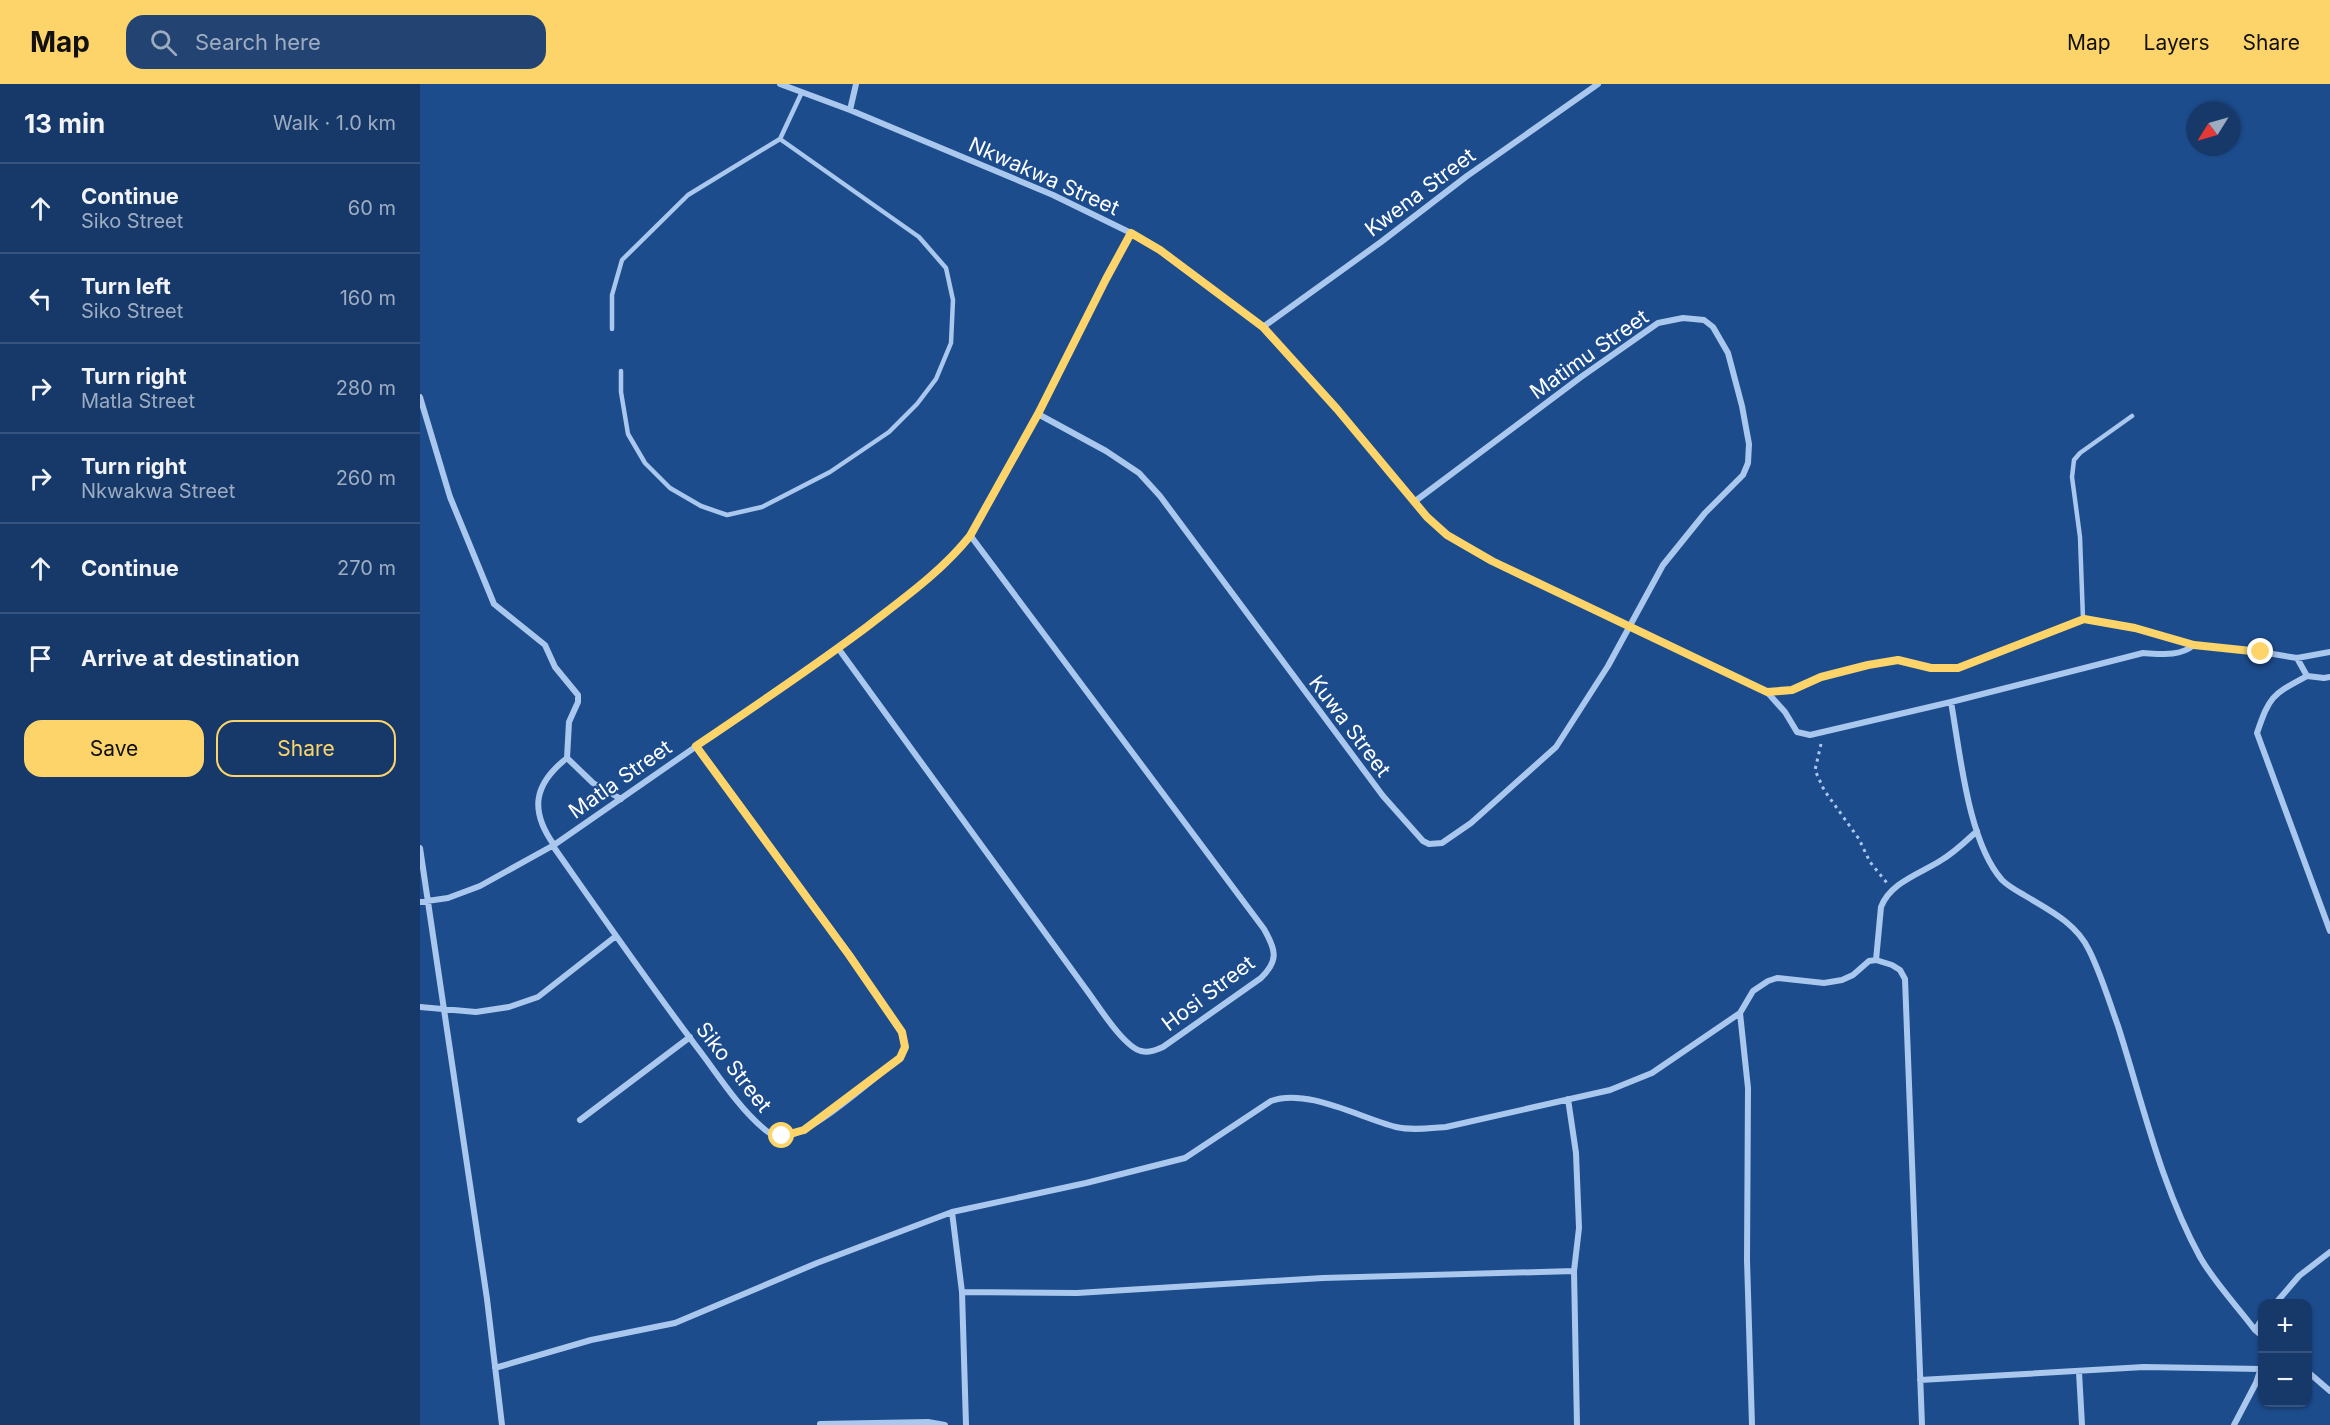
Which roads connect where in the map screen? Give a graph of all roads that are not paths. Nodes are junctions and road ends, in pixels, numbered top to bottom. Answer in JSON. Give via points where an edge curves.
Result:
{"nodes":[{"id":1,"x":780,"y":84,"type":"edge"},
{"id":2,"x":856,"y":84,"type":"edge"},
{"id":3,"x":1598,"y":84,"type":"edge"},
{"id":4,"x":801,"y":92,"type":"junction"},
{"id":5,"x":850,"y":110,"type":"junction"},
{"id":6,"x":780,"y":139,"type":"junction"},
{"id":7,"x":1131,"y":233,"type":"junction"},
{"id":8,"x":1263,"y":327,"type":"junction"},
{"id":9,"x":612,"y":329,"type":"dead end"},
{"id":10,"x":621,"y":370,"type":"dead end"},
{"id":11,"x":420,"y":397,"type":"edge"},
{"id":12,"x":1038,"y":414,"type":"junction"},
{"id":13,"x":2132,"y":417,"type":"dead end"},
{"id":14,"x":1414,"y":502,"type":"junction"},
{"id":15,"x":970,"y":536,"type":"junction"},
{"id":16,"x":2084,"y":619,"type":"junction"},
{"id":17,"x":1628,"y":628,"type":"junction"},
{"id":18,"x":2194,"y":645,"type":"junction"},
{"id":19,"x":838,"y":648,"type":"junction"},
{"id":20,"x":2330,"y":652,"type":"edge"},
{"id":21,"x":2297,"y":658,"type":"junction"},
{"id":22,"x":2307,"y":676,"type":"junction"},
{"id":23,"x":2330,"y":677,"type":"edge"},
{"id":24,"x":1767,"y":692,"type":"junction"},
{"id":25,"x":1951,"y":702,"type":"junction"},
{"id":26,"x":696,"y":746,"type":"junction"},
{"id":27,"x":567,"y":758,"type":"junction"},
{"id":28,"x":621,"y":799,"type":"junction"},
{"id":29,"x":1977,"y":831,"type":"junction"},
{"id":30,"x":553,"y":845,"type":"junction"},
{"id":31,"x":420,"y":848,"type":"edge"},
{"id":32,"x":420,"y":902,"type":"edge"},
{"id":33,"x":428,"y":902,"type":"junction"},
{"id":34,"x":2330,"y":931,"type":"edge"},
{"id":35,"x":616,"y":936,"type":"junction"},
{"id":36,"x":1876,"y":960,"type":"junction"},
{"id":37,"x":420,"y":1007,"type":"edge"},
{"id":38,"x":444,"y":1009,"type":"junction"},
{"id":39,"x":1740,"y":1013,"type":"junction"},
{"id":40,"x":690,"y":1037,"type":"junction"},
{"id":41,"x":1568,"y":1099,"type":"junction"},
{"id":42,"x":580,"y":1119,"type":"dead end"},
{"id":43,"x":952,"y":1212,"type":"junction"},
{"id":44,"x":2330,"y":1252,"type":"edge"},
{"id":45,"x":1574,"y":1271,"type":"junction"},
{"id":46,"x":962,"y":1292,"type":"junction"},
{"id":47,"x":2278,"y":1299,"type":"edge"},
{"id":48,"x":2258,"y":1326,"type":"edge"},
{"id":49,"x":2255,"y":1330,"type":"junction"},
{"id":50,"x":2258,"y":1333,"type":"edge"},
{"id":51,"x":2258,"y":1367,"type":"edge"},
{"id":52,"x":495,"y":1368,"type":"junction"},
{"id":53,"x":2079,"y":1372,"type":"junction"},
{"id":54,"x":2312,"y":1376,"type":"edge"},
{"id":55,"x":2258,"y":1378,"type":"edge"},
{"id":56,"x":1920,"y":1380,"type":"junction"},
{"id":57,"x":2330,"y":1391,"type":"edge"},
{"id":58,"x":820,"y":1424,"type":"edge"},
{"id":59,"x":502,"y":1425,"type":"edge"},
{"id":60,"x":945,"y":1425,"type":"edge"},
{"id":61,"x":966,"y":1425,"type":"edge"},
{"id":62,"x":1577,"y":1425,"type":"edge"},
{"id":63,"x":1752,"y":1425,"type":"edge"},
{"id":64,"x":1922,"y":1425,"type":"edge"},
{"id":65,"x":2082,"y":1425,"type":"edge"},
{"id":66,"x":2234,"y":1425,"type":"edge"}],
"edges":[{"from":1,"to":4,"type":"street","name":"Nkwakwa Street"},
{"from":2,"to":5,"type":"street"},
{"from":3,"to":8,"type":"street","name":"Kwena Street"},
{"from":4,"to":5,"type":"street","name":"Nkwakwa Street"},
{"from":4,"to":6,"type":"lane"},
{"from":5,"to":7,"type":"street","name":"Nkwakwa Street","via":[[1053,195]]},
{"from":6,"to":9,"type":"lane","via":[[688,195],[622,260],[612,295]]},
{"from":6,"to":10,"type":"lane","via":[[919,237],[946,268],[953,300],[951,343],[936,378],[917,404],[888,432],[830,472],[762,507],[727,515],[670,488],[645,463],[628,434]]},
{"from":7,"to":8,"type":"street","name":"Nkwakwa Street"},
{"from":7,"to":12,"type":"street","name":"Matla Street"},
{"from":8,"to":14,"type":"street","name":"Nkwakwa Street"},
{"from":11,"to":27,"type":"street","via":[[450,497],[494,604],[545,645],[555,667],[578,695],[568,722]]},
{"from":12,"to":15,"type":"street","name":"Matla Street"},
{"from":12,"to":17,"type":"street","name":"Kuwa Street","via":[[1106,451],[1138,473],[1160,496],[1383,796],[1429,844],[1442,843],[1456,834],[1556,747]]},
{"from":13,"to":16,"type":"lane","via":[[2074,460],[2072,477]]},
{"from":14,"to":17,"type":"street","name":"Nkwakwa Street","via":[[1447,535],[1470,550]]},
{"from":14,"to":17,"type":"street","name":"Matimu Street","via":[[1658,323],[1683,318],[1704,320],[1713,327],[1728,353],[1749,444],[1748,463],[1743,476],[1674,550]]},
{"from":15,"to":19,"type":"street","name":"Matla Street","via":[[926,581]]},
{"from":15,"to":19,"type":"street","name":"Hosi Street","via":[[1264,929],[1274,954],[1273,963],[1261,978],[1163,1047],[1152,1052],[1131,1047]]},
{"from":16,"to":18,"type":"street"},
{"from":16,"to":24,"type":"street","via":[[1958,668],[1931,668],[1898,660],[1821,677],[1792,690]]},
{"from":17,"to":24,"type":"street","name":"Nkwakwa Street"},
{"from":18,"to":21,"type":"street"},
{"from":18,"to":25,"type":"street","via":[[2170,655],[2143,652]]},
{"from":19,"to":26,"type":"street","name":"Matla Street"},
{"from":20,"to":21,"type":"street"},
{"from":21,"to":22,"type":"street"},
{"from":22,"to":23,"type":"street"},
{"from":22,"to":34,"type":"street","via":[[2276,693],[2261,717],[2257,733]]},
{"from":24,"to":25,"type":"street","via":[[1797,732],[1810,735]]},
{"from":25,"to":29,"type":"street"},
{"from":26,"to":28,"type":"street","name":"Matla Street"},
{"from":26,"to":40,"type":"street","name":"Siko Street","via":[[891,1014],[902,1032],[905,1047],[900,1058],[825,1115],[804,1130],[782,1136],[761,1127]]},
{"from":27,"to":28,"type":"street","via":[[592,783]]},
{"from":27,"to":30,"type":"street","name":"Siko Street","via":[[551,771],[539,797],[540,819]]},
{"from":28,"to":30,"type":"street","name":"Matla Street"},
{"from":29,"to":36,"type":"street","via":[[1942,860],[1892,889],[1881,907]]},
{"from":29,"to":49,"type":"street","via":[[1990,863],[2003,881],[2058,915],[2089,948],[2177,1209],[2201,1259]]},
{"from":30,"to":33,"type":"street","name":"Matla Street","via":[[480,886]]},
{"from":30,"to":35,"type":"street","name":"Siko Street"},
{"from":31,"to":33,"type":"street"},
{"from":32,"to":33,"type":"street","name":"Matla Street"},
{"from":33,"to":38,"type":"street"},
{"from":35,"to":38,"type":"street","via":[[538,997],[476,1012]]},
{"from":35,"to":40,"type":"street","name":"Siko Street"},
{"from":36,"to":39,"type":"street","via":[[1842,980],[1768,981],[1753,991]]},
{"from":36,"to":56,"type":"street","via":[[1900,969],[1905,980]]},
{"from":37,"to":38,"type":"street"},
{"from":38,"to":52,"type":"street"},
{"from":39,"to":41,"type":"street","via":[[1652,1073],[1610,1090]]},
{"from":39,"to":63,"type":"street","via":[[1748,1088],[1747,1260]]},
{"from":40,"to":42,"type":"street"},
{"from":41,"to":43,"type":"street","via":[[1422,1129],[1398,1128],[1300,1097],[1281,1097],[1185,1158]]},
{"from":41,"to":45,"type":"street","via":[[1576,1153],[1579,1228]]},
{"from":43,"to":46,"type":"street"},
{"from":43,"to":52,"type":"street","via":[[675,1323],[591,1340]]},
{"from":44,"to":47,"type":"street","via":[[2292,1282]]},
{"from":45,"to":46,"type":"street","via":[[1323,1278],[1077,1293]]},
{"from":45,"to":62,"type":"street"},
{"from":46,"to":61,"type":"street"},
{"from":48,"to":49,"type":"street"},
{"from":49,"to":50,"type":"street"},
{"from":51,"to":53,"type":"street","via":[[2144,1367]]},
{"from":52,"to":59,"type":"street"},
{"from":53,"to":56,"type":"street"},
{"from":53,"to":65,"type":"street"},
{"from":54,"to":57,"type":"street"},
{"from":55,"to":66,"type":"street"},
{"from":56,"to":64,"type":"street"},
{"from":58,"to":60,"type":"street"}]}
